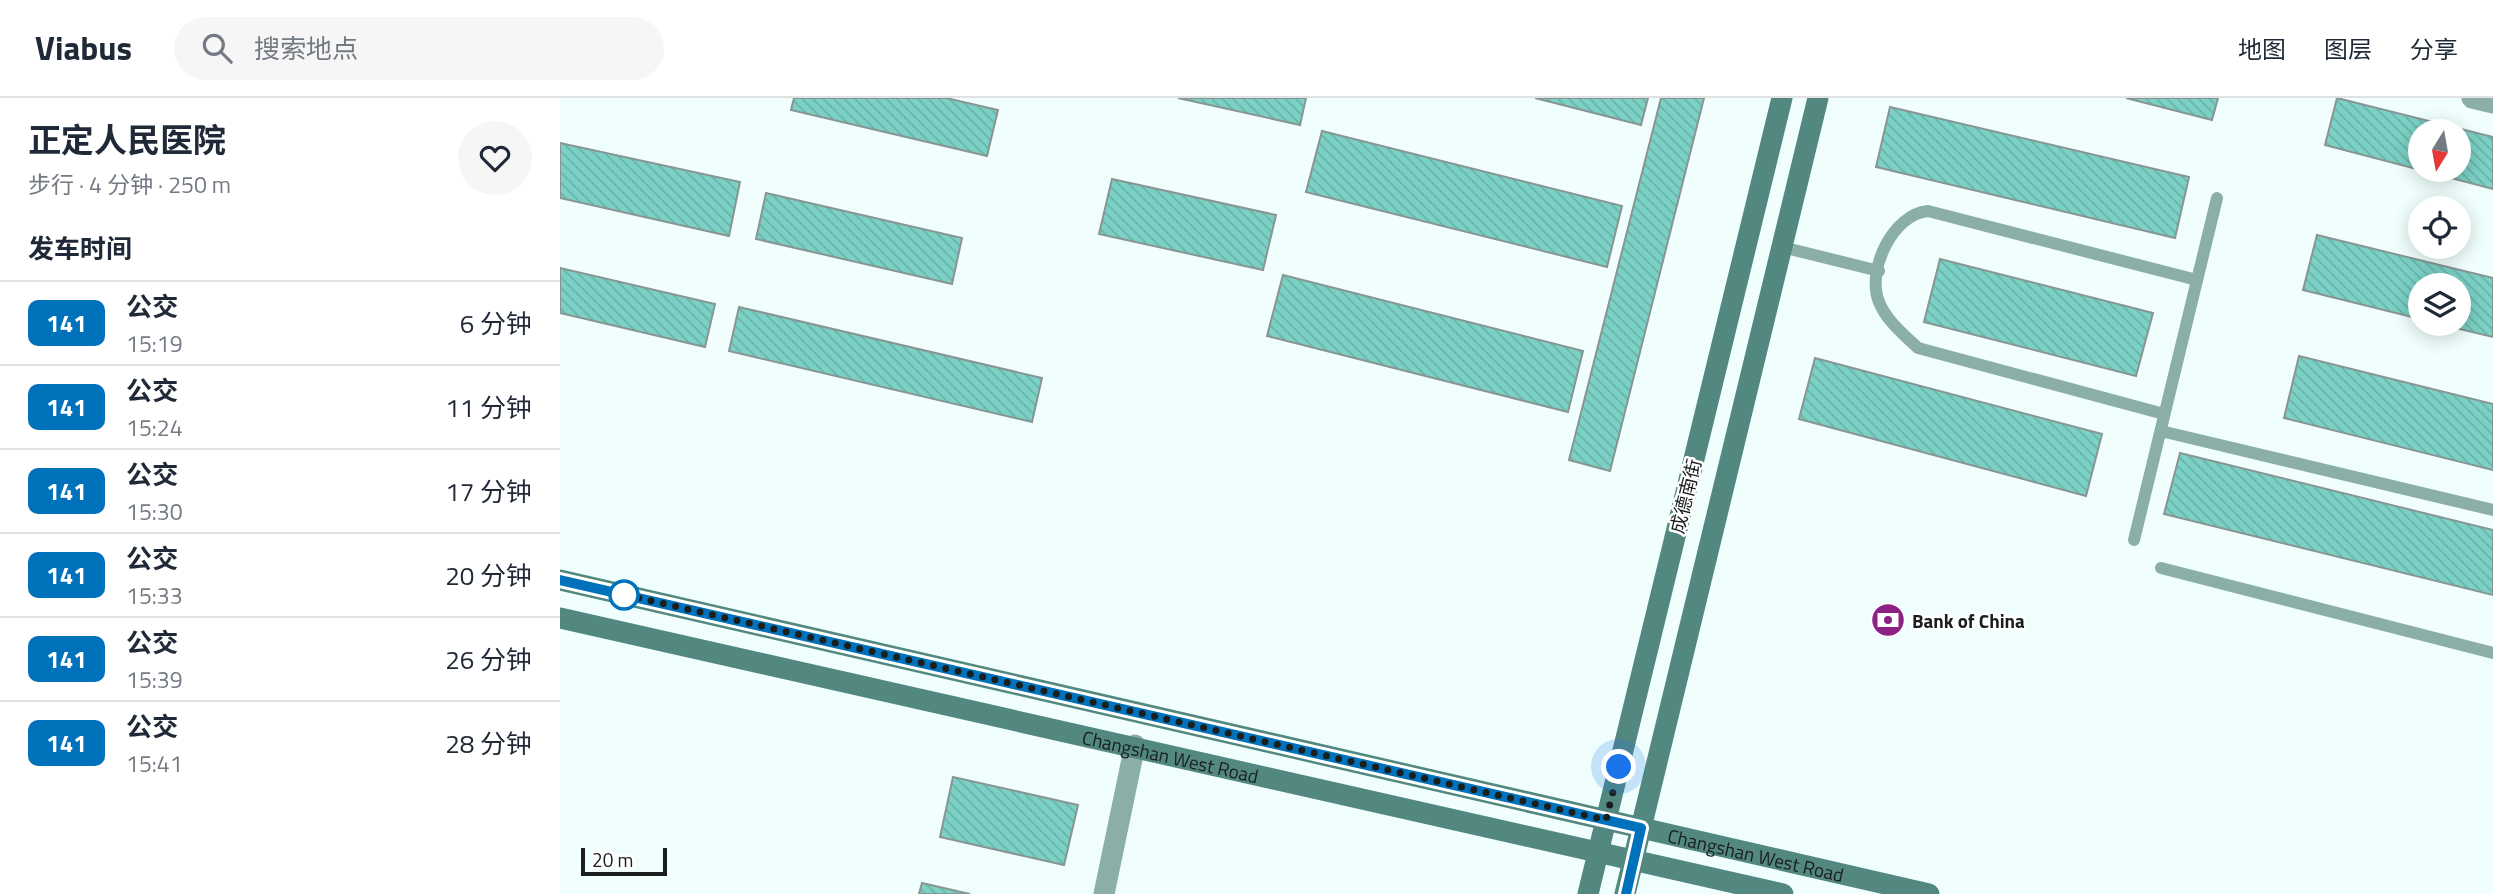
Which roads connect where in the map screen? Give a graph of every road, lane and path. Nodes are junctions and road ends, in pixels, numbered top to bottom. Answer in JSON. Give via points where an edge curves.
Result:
{"nodes":[{"id":1,"x":1782,"y":98,"type":"edge"},
{"id":2,"x":1818,"y":98,"type":"edge"},
{"id":3,"x":2472,"y":98,"type":"edge"},
{"id":4,"x":2493,"y":103,"type":"edge"},
{"id":5,"x":2217,"y":198,"type":"dead end"},
{"id":6,"x":1782,"y":247,"type":"junction"},
{"id":7,"x":1879,"y":271,"type":"junction"},
{"id":8,"x":2197,"y":280,"type":"junction"},
{"id":9,"x":2165,"y":414,"type":"junction"},
{"id":10,"x":2161,"y":430,"type":"junction"},
{"id":11,"x":2493,"y":509,"type":"edge"},
{"id":12,"x":2134,"y":540,"type":"dead end"},
{"id":13,"x":2161,"y":568,"type":"dead end"},
{"id":14,"x":560,"y":580,"type":"edge"},
{"id":15,"x":560,"y":618,"type":"edge"},
{"id":16,"x":2493,"y":653,"type":"edge"},
{"id":17,"x":1135,"y":746,"type":"junction"},
{"id":18,"x":1606,"y":820,"type":"junction"},
{"id":19,"x":1641,"y":828,"type":"junction"},
{"id":20,"x":1599,"y":852,"type":"junction"},
{"id":21,"x":1633,"y":860,"type":"junction"},
{"id":22,"x":1104,"y":894,"type":"edge"},
{"id":23,"x":1588,"y":894,"type":"edge"},
{"id":24,"x":1626,"y":894,"type":"edge"},
{"id":25,"x":1783,"y":894,"type":"edge"},
{"id":26,"x":1929,"y":894,"type":"edge"}],
"edges":[{"from":1,"to":18,"type":"main road","name":"成德南街"},
{"from":2,"to":6,"type":"main road","name":"成德南街"},
{"from":3,"to":4,"type":"street"},
{"from":5,"to":8,"type":"lane"},
{"from":6,"to":7,"type":"lane"},
{"from":6,"to":19,"type":"main road","name":"成德南街"},
{"from":7,"to":8,"type":"lane","via":[[1885,243],[1900,223],[1915,212],[1928,211]]},
{"from":7,"to":9,"type":"lane","via":[[1878,300],[1890,320],[1918,348]]},
{"from":8,"to":9,"type":"lane"},
{"from":9,"to":10,"type":"lane"},
{"from":10,"to":11,"type":"lane"},
{"from":10,"to":12,"type":"lane"},
{"from":13,"to":16,"type":"lane"},
{"from":14,"to":18,"type":"main road","name":"Changshan West Road"},
{"from":15,"to":17,"type":"main road","name":"Changshan West Road"},
{"from":17,"to":20,"type":"main road","name":"Changshan West Road"},
{"from":17,"to":22,"type":"street"},
{"from":18,"to":19,"type":"main road","name":"Changshan West Road"},
{"from":18,"to":20,"type":"main road","name":"成德南街"},
{"from":19,"to":21,"type":"main road","name":"成德南街"},
{"from":19,"to":26,"type":"main road","name":"Changshan West Road"},
{"from":20,"to":21,"type":"main road","name":"Changshan West Road"},
{"from":20,"to":23,"type":"main road","name":"成德南街"},
{"from":21,"to":24,"type":"main road","name":"成德南街"},
{"from":21,"to":25,"type":"main road","name":"Changshan West Road"}]}
